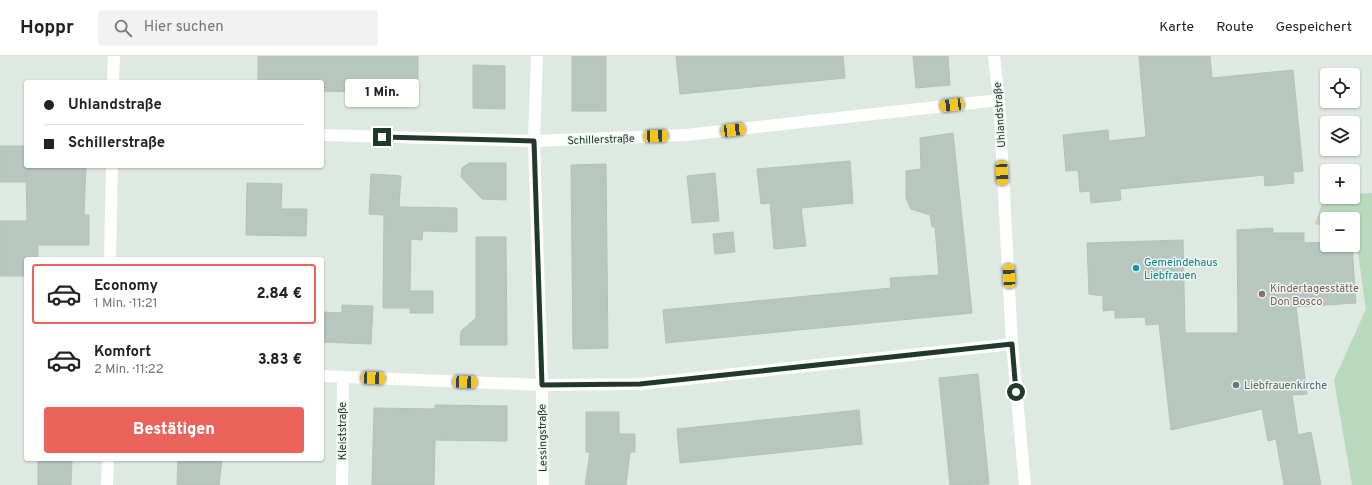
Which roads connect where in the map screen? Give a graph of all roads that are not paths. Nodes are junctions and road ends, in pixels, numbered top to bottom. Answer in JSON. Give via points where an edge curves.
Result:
{"nodes":[{"id":1,"x":114,"y":56,"type":"edge"},
{"id":2,"x":536,"y":56,"type":"edge"},
{"id":3,"x":994,"y":56,"type":"edge"},
{"id":4,"x":113,"y":80,"type":"edge"},
{"id":5,"x":999,"y":100,"type":"junction"},
{"id":6,"x":324,"y":136,"type":"edge"},
{"id":7,"x":534,"y":141,"type":"junction"},
{"id":8,"x":112,"y":168,"type":"edge"},
{"id":9,"x":110,"y":257,"type":"edge"},
{"id":10,"x":1012,"y":344,"type":"junction"},
{"id":11,"x":324,"y":376,"type":"edge"},
{"id":12,"x":343,"y":377,"type":"junction"},
{"id":13,"x":542,"y":385,"type":"junction"},
{"id":14,"x":108,"y":461,"type":"edge"},
{"id":15,"x":107,"y":485,"type":"edge"},
{"id":16,"x":342,"y":485,"type":"edge"},
{"id":17,"x":543,"y":485,"type":"edge"},
{"id":18,"x":1025,"y":485,"type":"edge"}],
"edges":[{"from":1,"to":4,"type":"street"},
{"from":2,"to":7,"type":"street","name":"Lessingstraße"},
{"from":3,"to":5,"type":"street","name":"Uhlandstraße"},
{"from":5,"to":7,"type":"street","name":"Schillerstraße","via":[[686,135]]},
{"from":5,"to":10,"type":"street","name":"Uhlandstraße"},
{"from":6,"to":7,"type":"street","name":"Schillerstraße"},
{"from":7,"to":13,"type":"street","name":"Lessingstraße"},
{"from":8,"to":9,"type":"street"},
{"from":10,"to":13,"type":"street","via":[[640,384]]},
{"from":10,"to":18,"type":"street","name":"Uhlandstraße"},
{"from":11,"to":12,"type":"street"},
{"from":12,"to":13,"type":"street"},
{"from":12,"to":16,"type":"street","name":"Kleiststraße"},
{"from":13,"to":17,"type":"street","name":"Lessingstraße"},
{"from":14,"to":15,"type":"street"}]}
